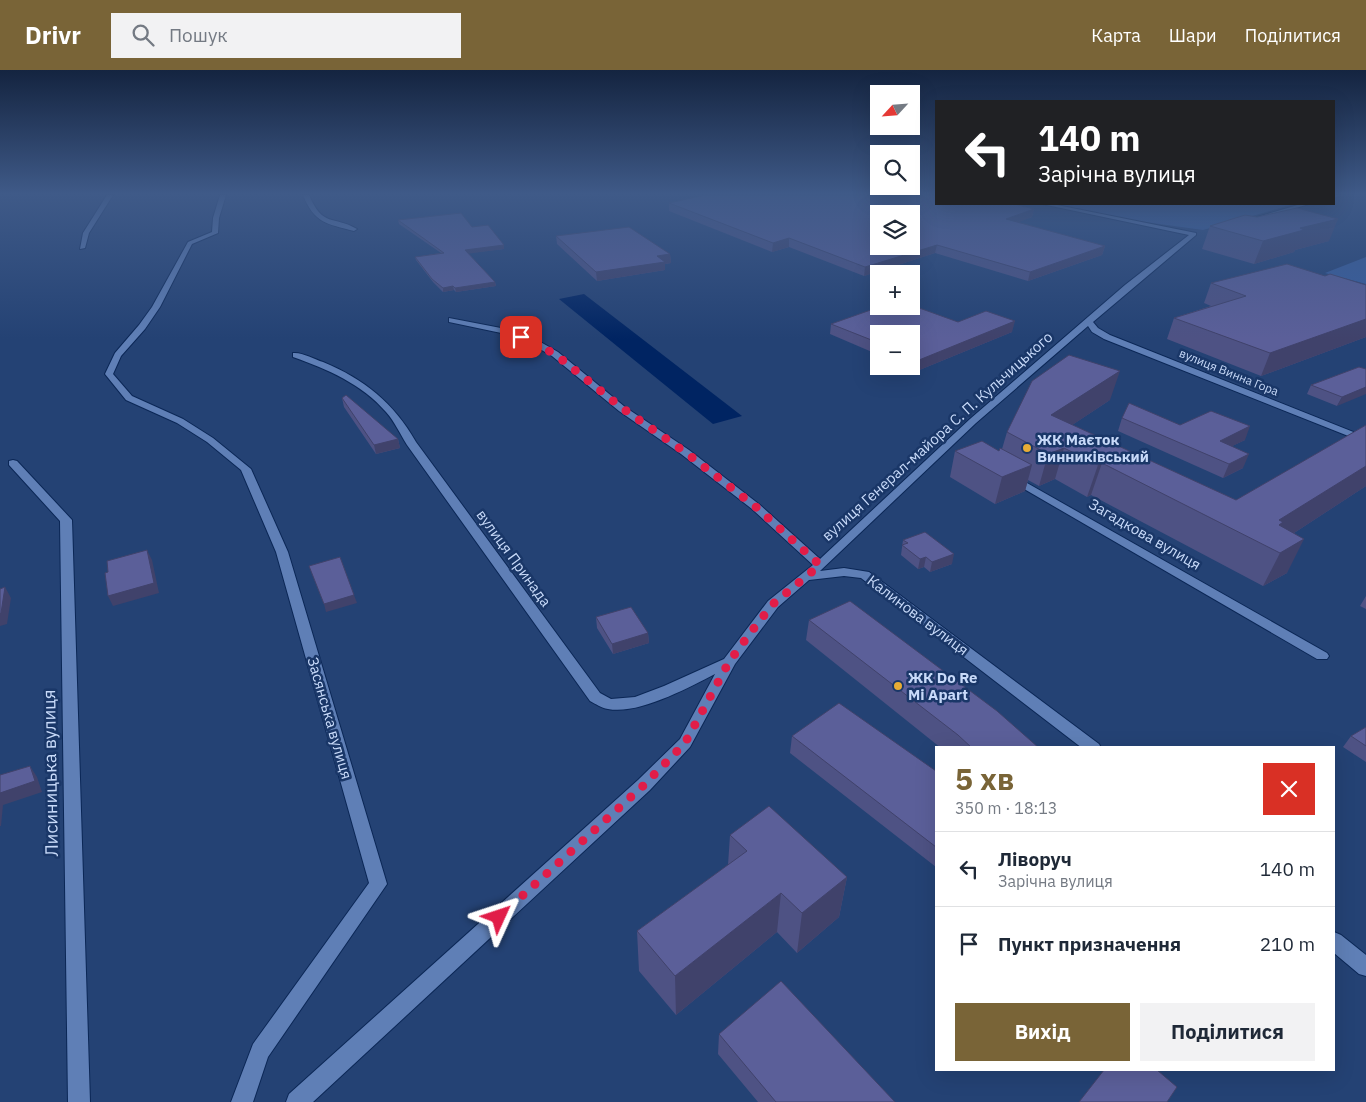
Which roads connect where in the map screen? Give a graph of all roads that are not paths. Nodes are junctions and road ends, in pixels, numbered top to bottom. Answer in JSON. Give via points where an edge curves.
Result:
{"nodes":[{"id":1,"x":83,"y":243,"type":"edge"},
{"id":2,"x":190,"y":243,"type":"edge"},
{"id":3,"x":1186,"y":243,"type":"edge"},
{"id":4,"x":82,"y":248,"type":"dead end"},
{"id":5,"x":452,"y":320,"type":"dead end"},
{"id":6,"x":1088,"y":321,"type":"junction"},
{"id":7,"x":296,"y":355,"type":"dead end"},
{"id":8,"x":1366,"y":440,"type":"edge"},
{"id":9,"x":13,"y":463,"type":"dead end"},
{"id":10,"x":1003,"y":472,"type":"edge"},
{"id":11,"x":820,"y":565,"type":"junction"},
{"id":12,"x":802,"y":578,"type":"junction"},
{"id":13,"x":1322,"y":656,"type":"dead end"},
{"id":14,"x":729,"y":662,"type":"junction"},
{"id":15,"x":1091,"y":746,"type":"edge"},
{"id":16,"x":1335,"y":942,"type":"edge"},
{"id":17,"x":1366,"y":967,"type":"edge"},
{"id":18,"x":79,"y":1102,"type":"edge"},
{"id":19,"x":242,"y":1102,"type":"edge"},
{"id":20,"x":297,"y":1102,"type":"edge"}],
"edges":[{"from":1,"to":4,"type":"street"},
{"from":2,"to":19,"type":"street","name":"Засянська вулиця","via":[[164,294],[143,327],[118,356],[109,374],[129,398],[180,421],[246,469],[282,552],[378,884],[260,1051]]},
{"from":3,"to":6,"type":"street","name":"вулиця Генерал-майора С. П. Кульчицького"},
{"from":5,"to":11,"type":"street","via":[[508,332],[555,354],[756,507]]},
{"from":6,"to":8,"type":"street","name":"вулиця Винна Гора","via":[[1107,337]]},
{"from":6,"to":11,"type":"street","name":"вулиця Генерал-майора С. П. Кульчицького"},
{"from":7,"to":14,"type":"street","name":"вулиця Принада","via":[[359,382],[395,417],[595,697],[610,704],[631,703],[688,682]]},
{"from":9,"to":18,"type":"street","name":"Лисиницька вулиця","via":[[66,520]]},
{"from":10,"to":13,"type":"street","name":"Загадкова вулиця"},
{"from":11,"to":12,"type":"street","name":"вулиця Генерал-майора С. П. Кульчицького"},
{"from":12,"to":14,"type":"street","name":"вулиця Генерал-майора С. П. Кульчицького","via":[[773,604]]},
{"from":12,"to":15,"type":"street","name":"Калинова вулиця","via":[[844,572],[866,574]]},
{"from":14,"to":20,"type":"street","name":"вулиця Генерал-майора С. П. Кульчицького","via":[[685,743],[644,785]]},
{"from":16,"to":17,"type":"street"}]}
